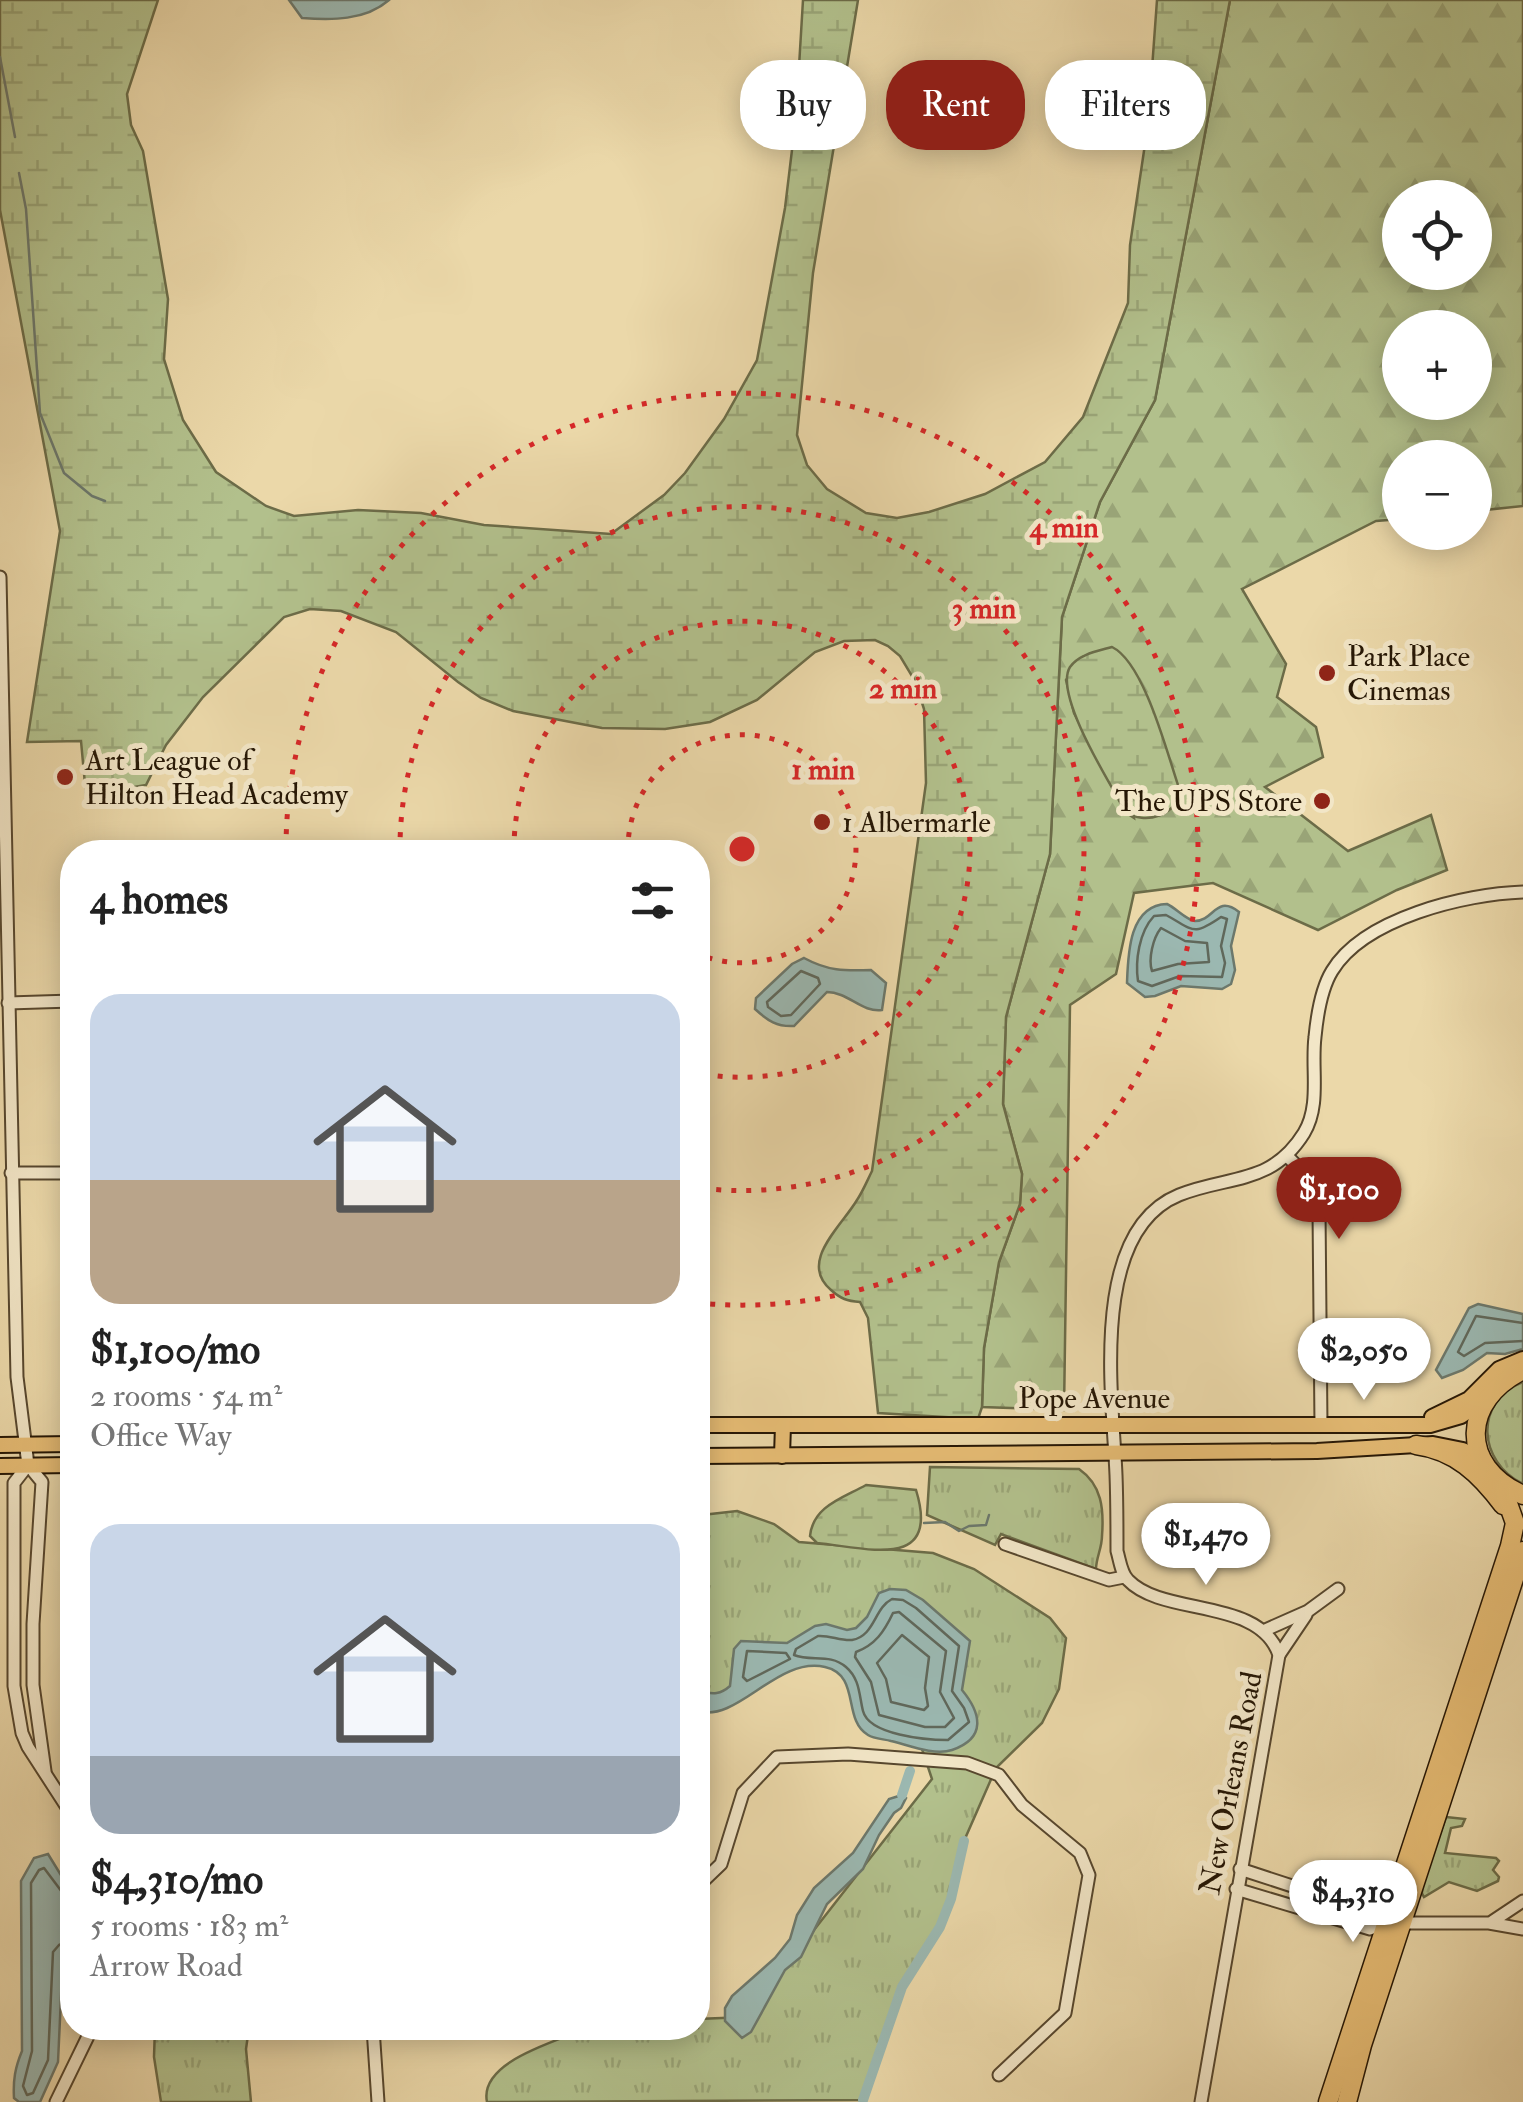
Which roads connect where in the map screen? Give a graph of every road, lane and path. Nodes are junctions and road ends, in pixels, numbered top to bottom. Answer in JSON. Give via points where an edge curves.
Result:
{"nodes":[{"id":1,"x":0,"y":577,"type":"edge"},
{"id":2,"x":2,"y":805,"type":"edge"},
{"id":3,"x":1523,"y":892,"type":"edge"},
{"id":4,"x":60,"y":1000,"type":"edge"},
{"id":5,"x":8,"y":1002,"type":"junction"},
{"id":6,"x":1287,"y":1156,"type":"junction"},
{"id":7,"x":10,"y":1173,"type":"junction"},
{"id":8,"x":60,"y":1173,"type":"edge"},
{"id":9,"x":1523,"y":1359,"type":"edge"},
{"id":10,"x":1523,"y":1370,"type":"edge"},
{"id":11,"x":1484,"y":1400,"type":"junction"},
{"id":12,"x":710,"y":1424,"type":"edge"},
{"id":13,"x":1408,"y":1424,"type":"junction"},
{"id":14,"x":783,"y":1425,"type":"junction"},
{"id":15,"x":1113,"y":1426,"type":"junction"},
{"id":16,"x":1321,"y":1426,"type":"junction"},
{"id":17,"x":25,"y":1444,"type":"junction"},
{"id":18,"x":60,"y":1444,"type":"edge"},
{"id":19,"x":0,"y":1445,"type":"edge"},
{"id":20,"x":1416,"y":1445,"type":"junction"},
{"id":21,"x":1114,"y":1454,"type":"junction"},
{"id":22,"x":710,"y":1456,"type":"edge"},
{"id":23,"x":782,"y":1456,"type":"junction"},
{"id":24,"x":60,"y":1465,"type":"edge"},
{"id":25,"x":1485,"y":1465,"type":"junction"},
{"id":26,"x":0,"y":1466,"type":"edge"},
{"id":27,"x":28,"y":1466,"type":"junction"},
{"id":28,"x":1502,"y":1484,"type":"junction"},
{"id":29,"x":1523,"y":1495,"type":"edge"},
{"id":30,"x":1005,"y":1544,"type":"dead end"},
{"id":31,"x":1522,"y":1555,"type":"edge"},
{"id":32,"x":1501,"y":1569,"type":"junction"},
{"id":33,"x":1124,"y":1577,"type":"junction"},
{"id":34,"x":1338,"y":1589,"type":"dead end"},
{"id":35,"x":1308,"y":1611,"type":"junction"},
{"id":36,"x":1264,"y":1632,"type":"junction"},
{"id":37,"x":1279,"y":1656,"type":"junction"},
{"id":38,"x":45,"y":1771,"type":"junction"},
{"id":39,"x":60,"y":1795,"type":"edge"},
{"id":40,"x":1240,"y":1869,"type":"junction"},
{"id":41,"x":710,"y":1875,"type":"edge"},
{"id":42,"x":1236,"y":1889,"type":"junction"},
{"id":43,"x":1523,"y":1902,"type":"edge"},
{"id":44,"x":1393,"y":1923,"type":"junction"},
{"id":45,"x":1489,"y":1923,"type":"junction"},
{"id":46,"x":1523,"y":1927,"type":"edge"},
{"id":47,"x":86,"y":2040,"type":"edge"},
{"id":48,"x":374,"y":2040,"type":"edge"},
{"id":49,"x":999,"y":2075,"type":"dead end"},
{"id":50,"x":56,"y":2102,"type":"edge"},
{"id":51,"x":378,"y":2102,"type":"edge"},
{"id":52,"x":1201,"y":2102,"type":"edge"},
{"id":53,"x":1328,"y":2102,"type":"edge"},
{"id":54,"x":1347,"y":2102,"type":"edge"}],
"edges":[{"from":1,"to":2,"type":"street"},
{"from":2,"to":5,"type":"street"},
{"from":3,"to":6,"type":"street","via":[[1474,897],[1404,919],[1362,940],[1336,965],[1314,1036],[1313,1112]]},
{"from":4,"to":5,"type":"street"},
{"from":5,"to":7,"type":"street"},
{"from":6,"to":15,"type":"street","via":[[1259,1174],[1170,1199],[1146,1220],[1119,1270],[1112,1304]]},
{"from":6,"to":16,"type":"street","via":[[1311,1180],[1319,1210]]},
{"from":7,"to":8,"type":"street"},
{"from":7,"to":17,"type":"street"},
{"from":9,"to":13,"type":"main road","via":[[1499,1369],[1460,1406]]},
{"from":10,"to":11,"type":"highway","via":[[1503,1379]]},
{"from":11,"to":13,"type":"main road","name":"Pope Avenue","via":[[1446,1422]]},
{"from":11,"to":25,"type":"highway","via":[[1476,1434]]},
{"from":12,"to":14,"type":"main road","name":"Pope Avenue"},
{"from":13,"to":16,"type":"main road","name":"Pope Avenue"},
{"from":14,"to":15,"type":"main road","name":"Pope Avenue"},
{"from":14,"to":23,"type":"main road"},
{"from":15,"to":16,"type":"main road","name":"Pope Avenue"},
{"from":15,"to":21,"type":"street"},
{"from":17,"to":18,"type":"main road"},
{"from":17,"to":19,"type":"main road"},
{"from":17,"to":27,"type":"street"},
{"from":20,"to":21,"type":"main road","name":"Pope Avenue"},
{"from":20,"to":25,"type":"main road","name":"Pope Avenue","via":[[1448,1445]]},
{"from":20,"to":32,"type":"highway","via":[[1460,1459],[1503,1506],[1509,1526]]},
{"from":21,"to":23,"type":"main road","name":"Pope Avenue"},
{"from":21,"to":33,"type":"street"},
{"from":22,"to":23,"type":"main road","name":"Pope Avenue"},
{"from":24,"to":27,"type":"main road"},
{"from":25,"to":28,"type":"highway"},
{"from":26,"to":27,"type":"main road"},
{"from":27,"to":38,"type":"street","via":[[42,1482],[33,1686]]},
{"from":27,"to":38,"type":"street","via":[[14,1484],[14,1686],[22,1733]]},
{"from":28,"to":29,"type":"highway"},
{"from":28,"to":32,"type":"highway","via":[[1515,1524]]},
{"from":30,"to":33,"type":"street","name":"New Orleans Road","via":[[1109,1580]]},
{"from":31,"to":44,"type":"highway"},
{"from":32,"to":44,"type":"highway"},
{"from":33,"to":36,"type":"street","name":"New Orleans Road","via":[[1140,1590]]},
{"from":34,"to":35,"type":"street"},
{"from":35,"to":36,"type":"street"},
{"from":35,"to":37,"type":"street"},
{"from":36,"to":37,"type":"street","name":"New Orleans Road"},
{"from":37,"to":40,"type":"street","name":"New Orleans Road"},
{"from":38,"to":39,"type":"street"},
{"from":40,"to":42,"type":"street","name":"New Orleans Road"},
{"from":40,"to":44,"type":"street"},
{"from":41,"to":49,"type":"street","via":[[721,1864],[743,1793],[778,1757],[848,1754],[967,1763],[999,1776],[1022,1805],[1080,1853],[1089,1874],[1065,2013]]},
{"from":42,"to":44,"type":"street","via":[[1370,1929]]},
{"from":42,"to":52,"type":"street","name":"New Orleans Road"},
{"from":43,"to":45,"type":"street"},
{"from":43,"to":46,"type":"street"},
{"from":44,"to":45,"type":"street"},
{"from":44,"to":53,"type":"highway"},
{"from":44,"to":54,"type":"highway"},
{"from":45,"to":46,"type":"street"},
{"from":47,"to":50,"type":"street"},
{"from":48,"to":51,"type":"street"}]}
